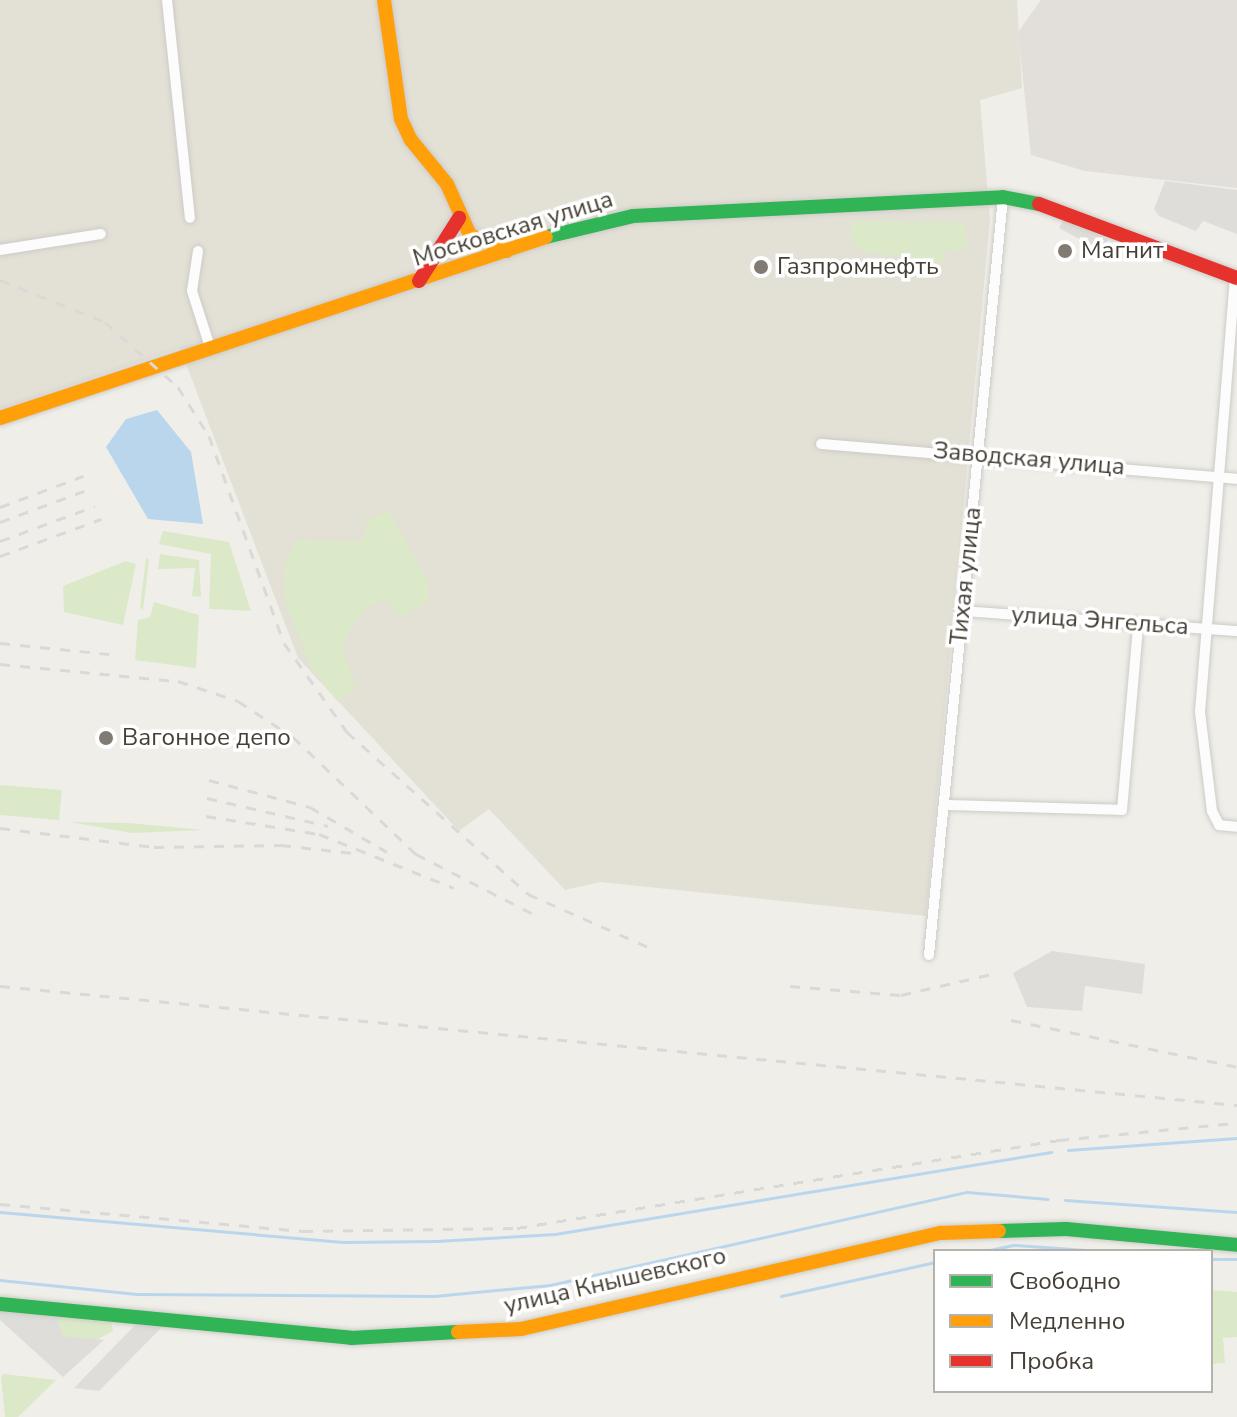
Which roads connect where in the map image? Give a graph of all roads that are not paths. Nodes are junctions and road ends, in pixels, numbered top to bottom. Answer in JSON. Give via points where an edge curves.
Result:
{"nodes":[{"id":1,"x":167,"y":0,"type":"edge"},
{"id":2,"x":384,"y":0,"type":"edge"},
{"id":3,"x":1003,"y":197,"type":"junction"},
{"id":4,"x":190,"y":218,"type":"dead end"},
{"id":5,"x":459,"y":218,"type":"junction"},
{"id":6,"x":101,"y":234,"type":"dead end"},
{"id":7,"x":445,"y":248,"type":"junction"},
{"id":8,"x":0,"y":250,"type":"edge"},
{"id":9,"x":198,"y":251,"type":"dead end"},
{"id":10,"x":507,"y":252,"type":"junction"},
{"id":11,"x":456,"y":269,"type":"junction"},
{"id":12,"x":1236,"y":277,"type":"edge"},
{"id":13,"x":419,"y":281,"type":"junction"},
{"id":14,"x":210,"y":347,"type":"junction"},
{"id":15,"x":0,"y":418,"type":"edge"},
{"id":16,"x":821,"y":444,"type":"dead end"},
{"id":17,"x":978,"y":453,"type":"junction"},
{"id":18,"x":1217,"y":477,"type":"junction"},
{"id":19,"x":1237,"y":479,"type":"edge"},
{"id":20,"x":963,"y":611,"type":"junction"},
{"id":21,"x":1138,"y":628,"type":"junction"},
{"id":22,"x":1210,"y":628,"type":"junction"},
{"id":23,"x":1237,"y":631,"type":"edge"},
{"id":24,"x":944,"y":805,"type":"junction"},
{"id":25,"x":1237,"y":827,"type":"edge"},
{"id":26,"x":929,"y":955,"type":"dead end"},
{"id":27,"x":1237,"y":1245,"type":"edge"},
{"id":28,"x":0,"y":1304,"type":"edge"}],
"edges":[{"from":1,"to":4,"type":"street"},
{"from":2,"to":5,"type":"street","via":[[401,119],[447,184]]},
{"from":3,"to":10,"type":"street","name":"Московская улица","via":[[633,216]]},
{"from":3,"to":12,"type":"street","name":"Московская улица","via":[[1066,209]]},
{"from":3,"to":17,"type":"street","name":"Тихая улица"},
{"from":5,"to":7,"type":"street"},
{"from":5,"to":10,"type":"street","via":[[470,235]]},
{"from":6,"to":8,"type":"street"},
{"from":7,"to":11,"type":"street"},
{"from":7,"to":13,"type":"street"},
{"from":9,"to":14,"type":"street","via":[[192,291]]},
{"from":10,"to":11,"type":"street","name":"Московская улица"},
{"from":11,"to":13,"type":"street","name":"Московская улица"},
{"from":12,"to":18,"type":"street"},
{"from":13,"to":14,"type":"street","name":"Московская улица"},
{"from":14,"to":15,"type":"street","name":"Московская улица"},
{"from":16,"to":17,"type":"street","name":"Заводская улица"},
{"from":17,"to":18,"type":"street","name":"Заводская улица"},
{"from":17,"to":20,"type":"street","name":"Тихая улица"},
{"from":18,"to":19,"type":"street","name":"Заводская улица"},
{"from":18,"to":22,"type":"street"},
{"from":20,"to":21,"type":"street","name":"улица Энгельса"},
{"from":20,"to":24,"type":"street","name":"Тихая улица"},
{"from":21,"to":22,"type":"street","name":"улица Энгельса"},
{"from":21,"to":24,"type":"street","via":[[1122,810]]},
{"from":22,"to":23,"type":"street","name":"улица Энгельса"},
{"from":22,"to":25,"type":"street","via":[[1200,712],[1219,825]]},
{"from":24,"to":26,"type":"street","name":"Тихая улица"},
{"from":27,"to":28,"type":"street","name":"улица Кнышевского","via":[[1066,1229],[941,1233],[521,1329],[351,1338]]}]}
